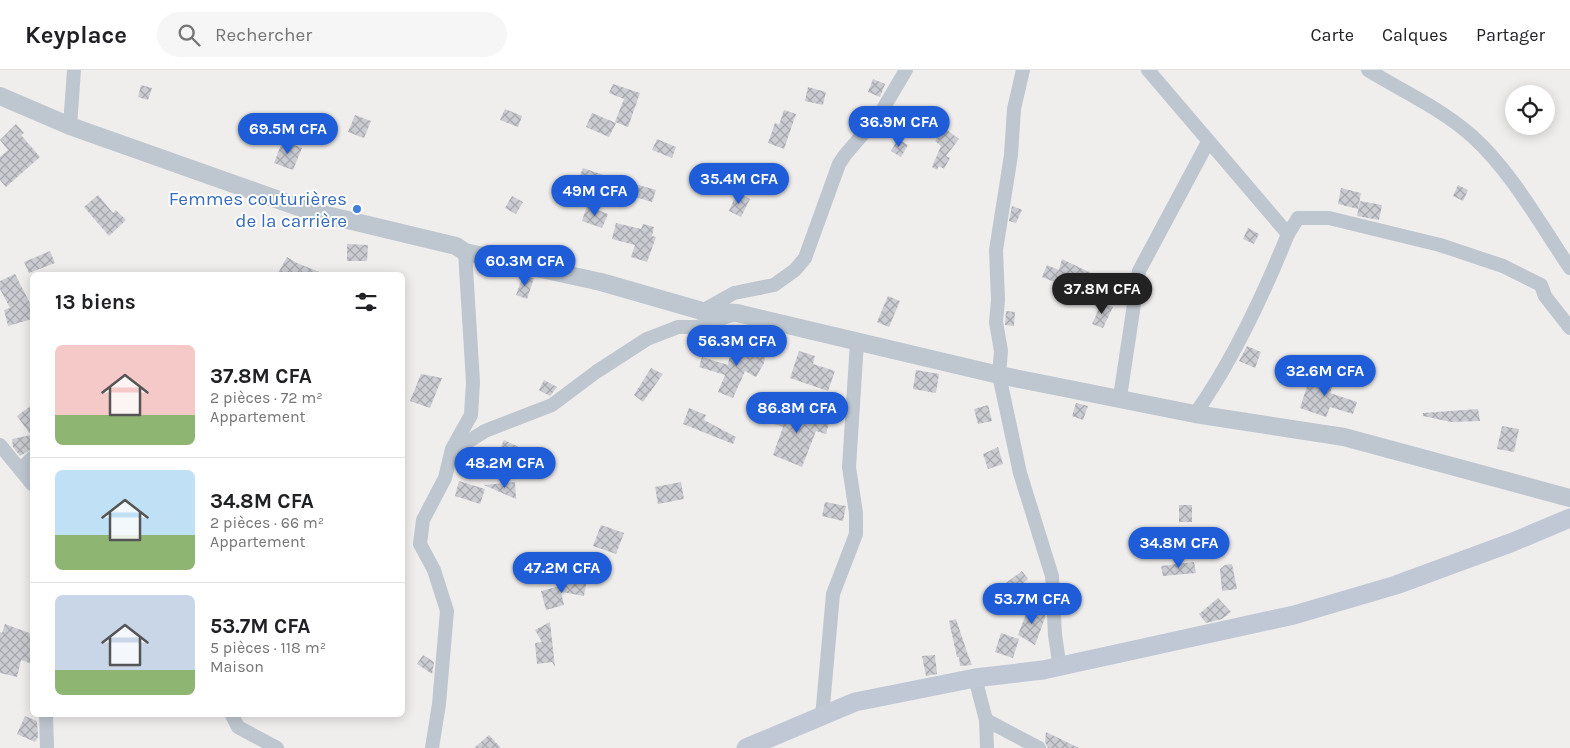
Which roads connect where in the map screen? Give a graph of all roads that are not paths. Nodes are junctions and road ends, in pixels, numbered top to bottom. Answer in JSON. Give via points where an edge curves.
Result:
{"nodes":[{"id":1,"x":74,"y":70,"type":"edge"},
{"id":2,"x":906,"y":70,"type":"edge"},
{"id":3,"x":1023,"y":70,"type":"edge"},
{"id":4,"x":1148,"y":70,"type":"edge"},
{"id":5,"x":1368,"y":70,"type":"edge"},
{"id":6,"x":0,"y":96,"type":"edge"},
{"id":7,"x":70,"y":126,"type":"junction"},
{"id":8,"x":1208,"y":142,"type":"junction"},
{"id":9,"x":1288,"y":234,"type":"junction"},
{"id":10,"x":465,"y":252,"type":"junction"},
{"id":11,"x":1570,"y":268,"type":"edge"},
{"id":12,"x":702,"y":311,"type":"junction"},
{"id":13,"x":737,"y":313,"type":"junction"},
{"id":14,"x":1570,"y":328,"type":"edge"},
{"id":15,"x":860,"y":342,"type":"junction"},
{"id":16,"x":1000,"y":375,"type":"junction"},
{"id":17,"x":1120,"y":397,"type":"junction"},
{"id":18,"x":1195,"y":414,"type":"junction"},
{"id":19,"x":0,"y":445,"type":"edge"},
{"id":20,"x":30,"y":460,"type":"edge"},
{"id":21,"x":448,"y":465,"type":"junction"},
{"id":22,"x":22,"y":468,"type":"junction"},
{"id":23,"x":30,"y":481,"type":"edge"},
{"id":24,"x":1570,"y":498,"type":"edge"},
{"id":25,"x":1570,"y":518,"type":"edge"},
{"id":26,"x":1043,"y":670,"type":"junction"},
{"id":27,"x":975,"y":678,"type":"junction"},
{"id":28,"x":46,"y":717,"type":"edge"},
{"id":29,"x":233,"y":717,"type":"edge"},
{"id":30,"x":822,"y":718,"type":"junction"},
{"id":31,"x":986,"y":720,"type":"junction"},
{"id":32,"x":47,"y":748,"type":"edge"},
{"id":33,"x":277,"y":748,"type":"edge"},
{"id":34,"x":432,"y":748,"type":"edge"},
{"id":35,"x":746,"y":748,"type":"edge"},
{"id":36,"x":987,"y":748,"type":"edge"},
{"id":37,"x":1038,"y":748,"type":"edge"}],
"edges":[{"from":1,"to":7,"type":"street","via":[[70,88]]},
{"from":2,"to":12,"type":"street","via":[[880,114],[839,164],[805,258],[795,270],[774,285],[734,293]]},
{"from":3,"to":16,"type":"street","via":[[1014,108],[1011,155],[996,250]]},
{"from":4,"to":8,"type":"street"},
{"from":5,"to":11,"type":"street","via":[[1471,135],[1498,164]]},
{"from":6,"to":7,"type":"street"},
{"from":7,"to":10,"type":"street","via":[[310,211],[456,246]]},
{"from":8,"to":9,"type":"street"},
{"from":8,"to":17,"type":"street","via":[[1139,271]]},
{"from":9,"to":14,"type":"street","via":[[1298,218],[1329,218],[1440,245],[1503,266],[1540,285]]},
{"from":9,"to":18,"type":"street","via":[[1259,302]]},
{"from":10,"to":12,"type":"street","via":[[601,282]]},
{"from":10,"to":21,"type":"street","via":[[473,382],[471,415],[452,449]]},
{"from":12,"to":13,"type":"street"},
{"from":13,"to":15,"type":"street"},
{"from":13,"to":21,"type":"street","via":[[697,327],[678,327],[647,339],[552,405],[485,431],[469,441]]},
{"from":15,"to":16,"type":"street"},
{"from":15,"to":30,"type":"street","via":[[848,467],[856,534],[833,594]]},
{"from":16,"to":17,"type":"street"},
{"from":16,"to":26,"type":"street","via":[[1020,473],[1052,576],[1059,662]]},
{"from":17,"to":18,"type":"street"},
{"from":18,"to":24,"type":"street","via":[[1344,437]]},
{"from":19,"to":22,"type":"street"},
{"from":20,"to":22,"type":"street"},
{"from":21,"to":34,"type":"street","via":[[423,520],[420,544],[434,570],[447,612]]},
{"from":22,"to":23,"type":"street"},
{"from":25,"to":26,"type":"main road","via":[[1396,585],[1294,615]]},
{"from":26,"to":27,"type":"main road"},
{"from":27,"to":30,"type":"main road","via":[[855,702]]},
{"from":27,"to":31,"type":"street"},
{"from":28,"to":32,"type":"street"},
{"from":29,"to":33,"type":"street","via":[[238,727]]},
{"from":30,"to":35,"type":"main road"},
{"from":31,"to":36,"type":"street"},
{"from":31,"to":37,"type":"street"}]}
